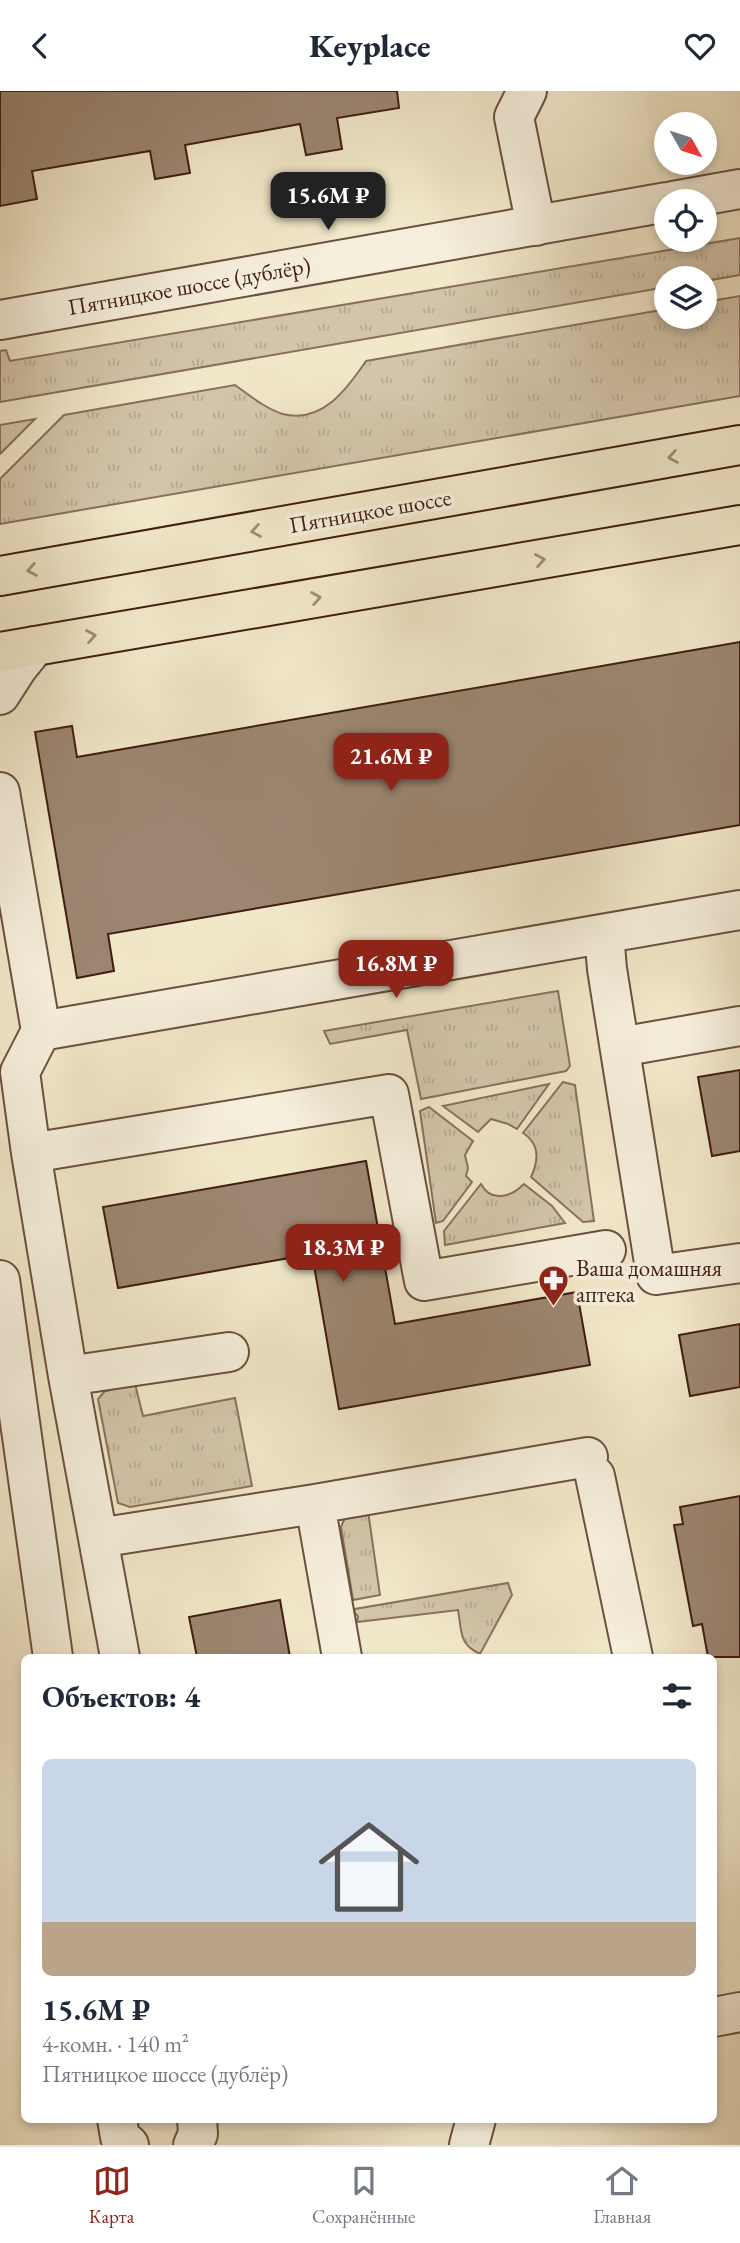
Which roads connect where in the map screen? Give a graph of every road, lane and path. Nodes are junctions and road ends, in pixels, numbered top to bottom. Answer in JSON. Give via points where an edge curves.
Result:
{"nodes":[{"id":1,"x":527,"y":91,"type":"edge"},
{"id":2,"x":740,"y":189,"type":"edge"},
{"id":3,"x":717,"y":193,"type":"edge"},
{"id":4,"x":654,"y":204,"type":"edge"},
{"id":5,"x":536,"y":226,"type":"junction"},
{"id":6,"x":0,"y":320,"type":"edge"},
{"id":7,"x":740,"y":445,"type":"edge"},
{"id":8,"x":740,"y":525,"type":"edge"},
{"id":9,"x":0,"y":576,"type":"edge"},
{"id":10,"x":18,"y":649,"type":"edge"},
{"id":11,"x":0,"y":695,"type":"edge"},
{"id":12,"x":0,"y":792,"type":"edge"},
{"id":13,"x":740,"y":910,"type":"edge"},
{"id":14,"x":604,"y":934,"type":"junction"},
{"id":15,"x":740,"y":1026,"type":"edge"},
{"id":16,"x":41,"y":1031,"type":"junction"},
{"id":17,"x":620,"y":1047,"type":"junction"},
{"id":18,"x":31,"y":1153,"type":"junction"},
{"id":19,"x":606,"y":1250,"type":"dead end"},
{"id":20,"x":740,"y":1263,"type":"edge"},
{"id":21,"x":0,"y":1280,"type":"edge"},
{"id":22,"x":229,"y":1352,"type":"dead end"},
{"id":23,"x":68,"y":1376,"type":"junction"},
{"id":24,"x":316,"y":1504,"type":"junction"},
{"id":25,"x":98,"y":1538,"type":"junction"},
{"id":26,"x":53,"y":1654,"type":"edge"},
{"id":27,"x":119,"y":1654,"type":"edge"},
{"id":28,"x":341,"y":1654,"type":"edge"},
{"id":29,"x":632,"y":1654,"type":"edge"},
{"id":30,"x":740,"y":2012,"type":"edge"},
{"id":31,"x":717,"y":2016,"type":"edge"},
{"id":32,"x":118,"y":2123,"type":"edge"},
{"id":33,"x":197,"y":2123,"type":"edge"},
{"id":34,"x":475,"y":2123,"type":"edge"},
{"id":35,"x":129,"y":2145,"type":"edge"},
{"id":36,"x":193,"y":2145,"type":"edge"},
{"id":37,"x":469,"y":2145,"type":"edge"}],
"edges":[{"from":1,"to":5,"type":"street","via":[[514,117]]},
{"from":2,"to":3,"type":"street"},
{"from":4,"to":5,"type":"street","name":"Пятницкое шоссе (дублёр)"},
{"from":5,"to":6,"type":"street","name":"Пятницкое шоссе (дублёр)"},
{"from":7,"to":9,"type":"main road","name":"Пятницкое шоссе","one_way":true},
{"from":10,"to":8,"type":"main road","one_way":true},
{"from":10,"to":11,"type":"street","via":[[18,667]]},
{"from":12,"to":16,"type":"street"},
{"from":13,"to":14,"type":"street"},
{"from":14,"to":16,"type":"street"},
{"from":14,"to":17,"type":"street"},
{"from":15,"to":17,"type":"street"},
{"from":16,"to":18,"type":"street","via":[[20,1072]]},
{"from":17,"to":20,"type":"street","via":[[656,1275]]},
{"from":18,"to":19,"type":"street","via":[[389,1094],[424,1281]]},
{"from":18,"to":23,"type":"street"},
{"from":21,"to":26,"type":"street"},
{"from":22,"to":23,"type":"street"},
{"from":23,"to":25,"type":"street"},
{"from":24,"to":25,"type":"street"},
{"from":24,"to":28,"type":"street"},
{"from":24,"to":29,"type":"street","via":[[592,1466]]},
{"from":25,"to":27,"type":"street"},
{"from":30,"to":31,"type":"street"},
{"from":32,"to":35,"type":"street","via":[[120,2137]]},
{"from":33,"to":36,"type":"street"},
{"from":34,"to":37,"type":"street"}]}
